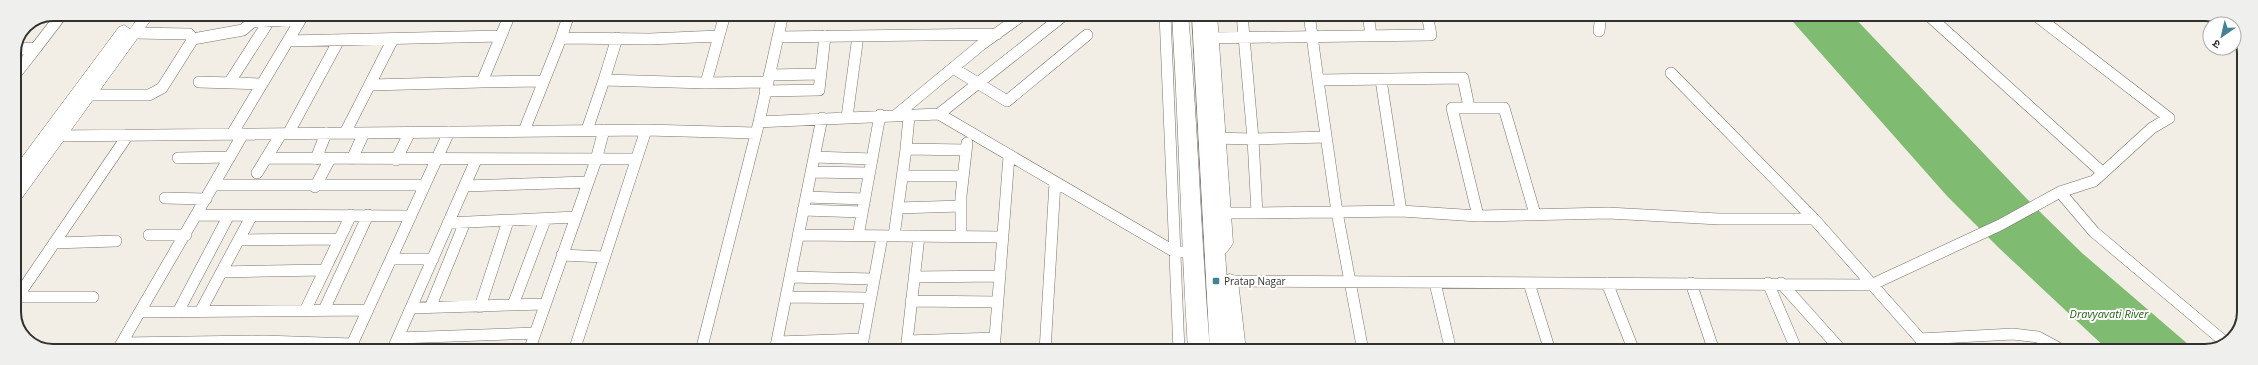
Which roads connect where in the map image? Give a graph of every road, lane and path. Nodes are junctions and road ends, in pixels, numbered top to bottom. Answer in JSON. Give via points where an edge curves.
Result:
{"nodes":[{"id":1,"x":57,"y":21,"type":"edge"},
{"id":2,"x":131,"y":21,"type":"edge"},
{"id":3,"x":143,"y":21,"type":"edge"},
{"id":4,"x":269,"y":21,"type":"joint"},
{"id":5,"x":300,"y":21,"type":"edge"},
{"id":6,"x":507,"y":21,"type":"edge"},
{"id":7,"x":567,"y":21,"type":"edge"},
{"id":8,"x":723,"y":21,"type":"edge"},
{"id":9,"x":781,"y":21,"type":"edge"},
{"id":10,"x":1015,"y":21,"type":"edge"},
{"id":11,"x":1057,"y":21,"type":"edge"},
{"id":12,"x":1167,"y":21,"type":"edge"},
{"id":13,"x":1181,"y":21,"type":"edge"},
{"id":14,"x":1202,"y":21,"type":"edge"},
{"id":15,"x":1209,"y":21,"type":"edge"},
{"id":16,"x":1243,"y":21,"type":"edge"},
{"id":17,"x":1310,"y":21,"type":"edge"},
{"id":18,"x":1369,"y":21,"type":"edge"},
{"id":19,"x":1428,"y":21,"type":"edge"},
{"id":20,"x":1600,"y":21,"type":"edge"},
{"id":21,"x":1935,"y":21,"type":"edge"},
{"id":22,"x":2043,"y":21,"type":"edge"},
{"id":23,"x":1599,"y":31,"type":"dead end"},
{"id":24,"x":134,"y":33,"type":"junction"},
{"id":25,"x":997,"y":34,"type":"junction"},
{"id":26,"x":1087,"y":35,"type":"dead end"},
{"id":27,"x":1372,"y":35,"type":"junction"},
{"id":28,"x":501,"y":36,"type":"junction"},
{"id":29,"x":718,"y":36,"type":"junction"},
{"id":30,"x":825,"y":36,"type":"junction"},
{"id":31,"x":858,"y":36,"type":"junction"},
{"id":32,"x":1311,"y":36,"type":"junction"},
{"id":33,"x":778,"y":37,"type":"junction"},
{"id":34,"x":1244,"y":37,"type":"junction"},
{"id":35,"x":193,"y":38,"type":"junction"},
{"id":36,"x":561,"y":38,"type":"junction"},
{"id":37,"x":617,"y":38,"type":"junction"},
{"id":38,"x":1207,"y":38,"type":"junction"},
{"id":39,"x":393,"y":39,"type":"junction"},
{"id":40,"x":339,"y":40,"type":"junction"},
{"id":41,"x":288,"y":41,"type":"junction"},
{"id":42,"x":36,"y":48,"type":"junction"},
{"id":43,"x":22,"y":49,"type":"edge"},
{"id":44,"x":21,"y":67,"type":"edge"},
{"id":45,"x":953,"y":68,"type":"junction"},
{"id":46,"x":1671,"y":73,"type":"dead end"},
{"id":47,"x":820,"y":74,"type":"junction"},
{"id":48,"x":604,"y":80,"type":"junction"},
{"id":49,"x":1318,"y":80,"type":"junction"},
{"id":50,"x":1381,"y":80,"type":"junction"},
{"id":51,"x":543,"y":81,"type":"junction"},
{"id":52,"x":199,"y":82,"type":"dead end"},
{"id":53,"x":482,"y":82,"type":"junction"},
{"id":54,"x":229,"y":83,"type":"junction"},
{"id":55,"x":706,"y":83,"type":"junction"},
{"id":56,"x":767,"y":83,"type":"junction"},
{"id":57,"x":979,"y":83,"type":"junction"},
{"id":58,"x":262,"y":84,"type":"junction"},
{"id":59,"x":371,"y":85,"type":"junction"},
{"id":60,"x":89,"y":95,"type":"junction"},
{"id":61,"x":1469,"y":107,"type":"junction"},
{"id":62,"x":939,"y":114,"type":"junction"},
{"id":63,"x":880,"y":115,"type":"junction"},
{"id":64,"x":895,"y":116,"type":"junction"},
{"id":65,"x":909,"y":116,"type":"junction"},
{"id":66,"x":847,"y":117,"type":"junction"},
{"id":67,"x":822,"y":118,"type":"junction"},
{"id":68,"x":757,"y":127,"type":"junction"},
{"id":69,"x":587,"y":130,"type":"junction"},
{"id":70,"x":604,"y":130,"type":"junction"},
{"id":71,"x":646,"y":130,"type":"junction"},
{"id":72,"x":524,"y":131,"type":"junction"},
{"id":73,"x":410,"y":132,"type":"junction"},
{"id":74,"x":449,"y":132,"type":"junction"},
{"id":75,"x":968,"y":132,"type":"junction"},
{"id":76,"x":326,"y":133,"type":"junction"},
{"id":77,"x":345,"y":133,"type":"junction"},
{"id":78,"x":364,"y":133,"type":"junction"},
{"id":79,"x":238,"y":134,"type":"junction"},
{"id":80,"x":284,"y":134,"type":"junction"},
{"id":81,"x":128,"y":135,"type":"junction"},
{"id":82,"x":45,"y":136,"type":"junction"},
{"id":83,"x":59,"y":136,"type":"junction"},
{"id":84,"x":1325,"y":137,"type":"junction"},
{"id":85,"x":1213,"y":138,"type":"junction"},
{"id":86,"x":1253,"y":139,"type":"junction"},
{"id":87,"x":906,"y":149,"type":"junction"},
{"id":88,"x":966,"y":150,"type":"junction"},
{"id":89,"x":1009,"y":156,"type":"junction"},
{"id":90,"x":230,"y":157,"type":"junction"},
{"id":91,"x":814,"y":157,"type":"junction"},
{"id":92,"x":178,"y":158,"type":"dead end"},
{"id":93,"x":266,"y":158,"type":"junction"},
{"id":94,"x":316,"y":159,"type":"junction"},
{"id":95,"x":330,"y":159,"type":"junction"},
{"id":96,"x":352,"y":159,"type":"junction"},
{"id":97,"x":636,"y":159,"type":"junction"},
{"id":98,"x":872,"y":159,"type":"junction"},
{"id":99,"x":396,"y":160,"type":"junction"},
{"id":100,"x":437,"y":160,"type":"junction"},
{"id":101,"x":476,"y":160,"type":"junction"},
{"id":102,"x":596,"y":160,"type":"junction"},
{"id":103,"x":21,"y":169,"type":"edge"},
{"id":104,"x":811,"y":172,"type":"junction"},
{"id":105,"x":257,"y":173,"type":"dead end"},
{"id":106,"x":869,"y":173,"type":"junction"},
{"id":107,"x":2103,"y":173,"type":"junction"},
{"id":108,"x":902,"y":176,"type":"junction"},
{"id":109,"x":963,"y":176,"type":"junction"},
{"id":110,"x":588,"y":182,"type":"junction"},
{"id":111,"x":1054,"y":182,"type":"junction"},
{"id":112,"x":214,"y":185,"type":"junction"},
{"id":113,"x":425,"y":185,"type":"junction"},
{"id":114,"x":465,"y":186,"type":"junction"},
{"id":115,"x":315,"y":187,"type":"junction"},
{"id":116,"x":21,"y":188,"type":"edge"},
{"id":117,"x":2060,"y":192,"type":"junction"},
{"id":118,"x":806,"y":197,"type":"junction"},
{"id":119,"x":165,"y":198,"type":"dead end"},
{"id":120,"x":206,"y":199,"type":"junction"},
{"id":121,"x":864,"y":199,"type":"junction"},
{"id":122,"x":961,"y":206,"type":"junction"},
{"id":123,"x":898,"y":208,"type":"junction"},
{"id":124,"x":803,"y":210,"type":"junction"},
{"id":125,"x":862,"y":212,"type":"junction"},
{"id":126,"x":1257,"y":212,"type":"junction"},
{"id":127,"x":1337,"y":212,"type":"junction"},
{"id":128,"x":1401,"y":212,"type":"junction"},
{"id":129,"x":1218,"y":213,"type":"junction"},
{"id":130,"x":1535,"y":214,"type":"junction"},
{"id":131,"x":197,"y":215,"type":"junction"},
{"id":132,"x":229,"y":215,"type":"junction"},
{"id":133,"x":252,"y":215,"type":"junction"},
{"id":134,"x":351,"y":215,"type":"junction"},
{"id":135,"x":368,"y":215,"type":"junction"},
{"id":136,"x":411,"y":216,"type":"junction"},
{"id":137,"x":1478,"y":216,"type":"junction"},
{"id":138,"x":576,"y":218,"type":"junction"},
{"id":139,"x":1814,"y":219,"type":"junction"},
{"id":140,"x":545,"y":220,"type":"junction"},
{"id":141,"x":508,"y":221,"type":"junction"},
{"id":142,"x":465,"y":222,"type":"junction"},
{"id":143,"x":448,"y":223,"type":"junction"},
{"id":144,"x":149,"y":235,"type":"dead end"},
{"id":145,"x":186,"y":235,"type":"junction"},
{"id":146,"x":798,"y":235,"type":"junction"},
{"id":147,"x":858,"y":236,"type":"junction"},
{"id":148,"x":894,"y":236,"type":"junction"},
{"id":149,"x":919,"y":236,"type":"junction"},
{"id":150,"x":961,"y":236,"type":"junction"},
{"id":151,"x":882,"y":237,"type":"junction"},
{"id":152,"x":1003,"y":237,"type":"junction"},
{"id":153,"x":339,"y":239,"type":"junction"},
{"id":154,"x":240,"y":240,"type":"junction"},
{"id":155,"x":116,"y":242,"type":"dead end"},
{"id":156,"x":54,"y":243,"type":"junction"},
{"id":157,"x":1184,"y":252,"type":"junction"},
{"id":158,"x":562,"y":255,"type":"junction"},
{"id":159,"x":604,"y":257,"type":"junction"},
{"id":160,"x":391,"y":259,"type":"junction"},
{"id":161,"x":432,"y":259,"type":"junction"},
{"id":162,"x":323,"y":270,"type":"junction"},
{"id":163,"x":222,"y":272,"type":"junction"},
{"id":164,"x":914,"y":276,"type":"junction"},
{"id":165,"x":1000,"y":276,"type":"junction"},
{"id":166,"x":790,"y":277,"type":"junction"},
{"id":167,"x":874,"y":279,"type":"junction"},
{"id":168,"x":1223,"y":281,"type":"junction"},
{"id":169,"x":1350,"y":282,"type":"junction"},
{"id":170,"x":1435,"y":282,"type":"junction"},
{"id":171,"x":1529,"y":283,"type":"junction"},
{"id":172,"x":1607,"y":283,"type":"junction"},
{"id":173,"x":1691,"y":283,"type":"junction"},
{"id":174,"x":1768,"y":283,"type":"junction"},
{"id":175,"x":1781,"y":283,"type":"junction"},
{"id":176,"x":1871,"y":284,"type":"junction"},
{"id":177,"x":21,"y":292,"type":"edge"},
{"id":178,"x":93,"y":297,"type":"dead end"},
{"id":179,"x":786,"y":298,"type":"junction"},
{"id":180,"x":870,"y":298,"type":"junction"},
{"id":181,"x":21,"y":299,"type":"edge"},
{"id":182,"x":911,"y":301,"type":"junction"},
{"id":183,"x":998,"y":302,"type":"junction"},
{"id":184,"x":545,"y":304,"type":"junction"},
{"id":185,"x":513,"y":306,"type":"junction"},
{"id":186,"x":480,"y":307,"type":"junction"},
{"id":187,"x":411,"y":308,"type":"junction"},
{"id":188,"x":430,"y":308,"type":"junction"},
{"id":189,"x":324,"y":310,"type":"junction"},
{"id":190,"x":368,"y":310,"type":"junction"},
{"id":191,"x":304,"y":311,"type":"junction"},
{"id":192,"x":140,"y":312,"type":"junction"},
{"id":193,"x":178,"y":312,"type":"junction"},
{"id":194,"x":200,"y":312,"type":"junction"},
{"id":195,"x":535,"y":333,"type":"junction"},
{"id":196,"x":398,"y":338,"type":"junction"},
{"id":197,"x":995,"y":338,"type":"junction"},
{"id":198,"x":1920,"y":339,"type":"junction"},
{"id":199,"x":2222,"y":339,"type":"edge"},
{"id":200,"x":122,"y":344,"type":"edge"},
{"id":201,"x":352,"y":344,"type":"edge"},
{"id":202,"x":395,"y":344,"type":"edge"},
{"id":203,"x":531,"y":344,"type":"edge"},
{"id":204,"x":576,"y":344,"type":"edge"},
{"id":205,"x":703,"y":344,"type":"edge"},
{"id":206,"x":776,"y":344,"type":"edge"},
{"id":207,"x":862,"y":344,"type":"edge"},
{"id":208,"x":906,"y":344,"type":"edge"},
{"id":209,"x":928,"y":344,"type":"edge"},
{"id":210,"x":995,"y":344,"type":"edge"},
{"id":211,"x":1045,"y":344,"type":"edge"},
{"id":212,"x":1179,"y":344,"type":"edge"},
{"id":213,"x":1198,"y":344,"type":"edge"},
{"id":214,"x":1221,"y":344,"type":"edge"},
{"id":215,"x":1236,"y":344,"type":"edge"},
{"id":216,"x":1362,"y":344,"type":"edge"},
{"id":217,"x":1449,"y":344,"type":"edge"},
{"id":218,"x":1548,"y":344,"type":"edge"},
{"id":219,"x":1631,"y":344,"type":"edge"},
{"id":220,"x":1712,"y":344,"type":"edge"},
{"id":221,"x":1794,"y":344,"type":"edge"},
{"id":222,"x":1836,"y":344,"type":"edge"},
{"id":223,"x":1925,"y":344,"type":"edge"},
{"id":224,"x":2051,"y":344,"type":"edge"}],
"edges":[{"from":1,"to":42,"type":"street"},
{"from":2,"to":82,"type":"street"},
{"from":3,"to":24,"type":"street"},
{"from":4,"to":35,"type":"street","via":[[252,22],[243,30]]},
{"from":4,"to":54,"type":"street"},
{"from":5,"to":41,"type":"street"},
{"from":6,"to":28,"type":"street"},
{"from":7,"to":36,"type":"street"},
{"from":8,"to":29,"type":"street"},
{"from":9,"to":33,"type":"street"},
{"from":10,"to":25,"type":"street"},
{"from":11,"to":57,"type":"street"},
{"from":12,"to":157,"type":"street"},
{"from":13,"to":157,"type":"highway","via":[[1187,106]]},
{"from":14,"to":38,"type":"highway"},
{"from":15,"to":38,"type":"street"},
{"from":16,"to":34,"type":"street"},
{"from":17,"to":32,"type":"street"},
{"from":18,"to":27,"type":"street"},
{"from":19,"to":27,"type":"street","via":[[1431,35]]},
{"from":20,"to":23,"type":"street"},
{"from":21,"to":107,"type":"street"},
{"from":22,"to":107,"type":"street","via":[[2169,118],[2152,128]]},
{"from":24,"to":35,"type":"street","via":[[189,34]]},
{"from":24,"to":60,"type":"street"},
{"from":25,"to":31,"type":"street"},
{"from":25,"to":45,"type":"street"},
{"from":26,"to":57,"type":"street","via":[[1007,100]]},
{"from":27,"to":32,"type":"street"},
{"from":28,"to":39,"type":"street"},
{"from":28,"to":53,"type":"street"},
{"from":29,"to":37,"type":"street"},
{"from":29,"to":55,"type":"street"},
{"from":30,"to":31,"type":"street"},
{"from":30,"to":33,"type":"street"},
{"from":30,"to":47,"type":"street"},
{"from":31,"to":66,"type":"street"},
{"from":32,"to":34,"type":"street"},
{"from":32,"to":49,"type":"street"},
{"from":33,"to":56,"type":"street"},
{"from":34,"to":38,"type":"street"},
{"from":34,"to":86,"type":"street"},
{"from":35,"to":60,"type":"street","via":[[162,88],[155,93]]},
{"from":36,"to":37,"type":"street"},
{"from":36,"to":51,"type":"street"},
{"from":37,"to":48,"type":"street"},
{"from":38,"to":85,"type":"highway"},
{"from":39,"to":40,"type":"street"},
{"from":39,"to":59,"type":"street"},
{"from":40,"to":41,"type":"street"},
{"from":40,"to":80,"type":"street"},
{"from":41,"to":58,"type":"street"},
{"from":42,"to":43,"type":"street"},
{"from":42,"to":44,"type":"street"},
{"from":45,"to":57,"type":"street"},
{"from":45,"to":64,"type":"street"},
{"from":46,"to":139,"type":"street"},
{"from":47,"to":56,"type":"street"},
{"from":47,"to":56,"type":"street","via":[[819,90]]},
{"from":48,"to":55,"type":"street"},
{"from":48,"to":69,"type":"street"},
{"from":49,"to":50,"type":"street"},
{"from":49,"to":84,"type":"street"},
{"from":50,"to":61,"type":"street","via":[[1464,78]]},
{"from":50,"to":128,"type":"street"},
{"from":51,"to":53,"type":"street"},
{"from":51,"to":72,"type":"street"},
{"from":52,"to":54,"type":"street"},
{"from":53,"to":59,"type":"street"},
{"from":54,"to":58,"type":"street"},
{"from":55,"to":56,"type":"street"},
{"from":56,"to":68,"type":"street"},
{"from":57,"to":62,"type":"street"},
{"from":58,"to":79,"type":"street"},
{"from":59,"to":77,"type":"street"},
{"from":60,"to":83,"type":"street"},
{"from":61,"to":130,"type":"street","via":[[1504,108]]},
{"from":61,"to":137,"type":"street","via":[[1452,108]]},
{"from":62,"to":65,"type":"street"},
{"from":62,"to":75,"type":"street"},
{"from":63,"to":64,"type":"street"},
{"from":63,"to":66,"type":"street"},
{"from":63,"to":98,"type":"street"},
{"from":64,"to":65,"type":"street"},
{"from":65,"to":87,"type":"street"},
{"from":66,"to":67,"type":"street"},
{"from":67,"to":68,"type":"street"},
{"from":67,"to":91,"type":"street"},
{"from":68,"to":71,"type":"street"},
{"from":68,"to":205,"type":"street"},
{"from":69,"to":70,"type":"street"},
{"from":69,"to":72,"type":"street"},
{"from":70,"to":71,"type":"street"},
{"from":70,"to":102,"type":"street"},
{"from":71,"to":97,"type":"street"},
{"from":72,"to":74,"type":"street"},
{"from":73,"to":74,"type":"street"},
{"from":73,"to":78,"type":"street"},
{"from":73,"to":99,"type":"street"},
{"from":74,"to":100,"type":"street"},
{"from":75,"to":88,"type":"street"},
{"from":75,"to":89,"type":"street"},
{"from":76,"to":77,"type":"street"},
{"from":76,"to":80,"type":"street"},
{"from":76,"to":94,"type":"street"},
{"from":77,"to":78,"type":"street"},
{"from":78,"to":96,"type":"street"},
{"from":79,"to":80,"type":"street"},
{"from":79,"to":81,"type":"street"},
{"from":79,"to":90,"type":"street"},
{"from":80,"to":93,"type":"street"},
{"from":81,"to":83,"type":"street"},
{"from":81,"to":156,"type":"street"},
{"from":82,"to":83,"type":"street"},
{"from":82,"to":103,"type":"street"},
{"from":83,"to":116,"type":"street"},
{"from":84,"to":86,"type":"street"},
{"from":84,"to":127,"type":"street"},
{"from":85,"to":86,"type":"street"},
{"from":85,"to":129,"type":"highway"},
{"from":86,"to":126,"type":"street"},
{"from":87,"to":88,"type":"street"},
{"from":87,"to":108,"type":"street"},
{"from":88,"to":109,"type":"street"},
{"from":89,"to":111,"type":"street"},
{"from":89,"to":152,"type":"street"},
{"from":90,"to":92,"type":"street"},
{"from":90,"to":112,"type":"street"},
{"from":91,"to":98,"type":"street"},
{"from":91,"to":104,"type":"street"},
{"from":93,"to":94,"type":"street"},
{"from":93,"to":105,"type":"street"},
{"from":94,"to":95,"type":"street"},
{"from":95,"to":96,"type":"street"},
{"from":95,"to":115,"type":"street"},
{"from":96,"to":99,"type":"street"},
{"from":97,"to":102,"type":"street"},
{"from":97,"to":159,"type":"street"},
{"from":98,"to":106,"type":"street"},
{"from":99,"to":100,"type":"street"},
{"from":100,"to":101,"type":"street"},
{"from":100,"to":113,"type":"street"},
{"from":101,"to":102,"type":"street"},
{"from":101,"to":114,"type":"street"},
{"from":102,"to":110,"type":"street"},
{"from":104,"to":106,"type":"street"},
{"from":104,"to":118,"type":"street"},
{"from":106,"to":121,"type":"street"},
{"from":107,"to":117,"type":"street","via":[[2094,182]]},
{"from":108,"to":109,"type":"street"},
{"from":108,"to":123,"type":"street"},
{"from":109,"to":122,"type":"street"},
{"from":110,"to":114,"type":"street"},
{"from":110,"to":138,"type":"street"},
{"from":111,"to":157,"type":"street"},
{"from":111,"to":211,"type":"street"},
{"from":112,"to":115,"type":"street"},
{"from":112,"to":120,"type":"street"},
{"from":113,"to":115,"type":"street"},
{"from":113,"to":136,"type":"street"},
{"from":114,"to":143,"type":"street"},
{"from":117,"to":176,"type":"street","via":[[1976,237]]},
{"from":117,"to":199,"type":"street","via":[[2094,232]]},
{"from":118,"to":121,"type":"street"},
{"from":118,"to":124,"type":"street"},
{"from":119,"to":120,"type":"street"},
{"from":120,"to":131,"type":"street"},
{"from":121,"to":125,"type":"street"},
{"from":122,"to":123,"type":"street"},
{"from":122,"to":150,"type":"street"},
{"from":123,"to":148,"type":"street"},
{"from":124,"to":125,"type":"street"},
{"from":124,"to":146,"type":"street"},
{"from":125,"to":147,"type":"street"},
{"from":126,"to":127,"type":"street"},
{"from":126,"to":129,"type":"street"},
{"from":127,"to":128,"type":"street"},
{"from":127,"to":169,"type":"street"},
{"from":128,"to":137,"type":"street"},
{"from":129,"to":168,"type":"highway","via":[[1214,254]]},
{"from":130,"to":137,"type":"street"},
{"from":130,"to":139,"type":"street","via":[[1608,213],[1719,219]]},
{"from":131,"to":132,"type":"street"},
{"from":131,"to":145,"type":"street"},
{"from":132,"to":133,"type":"street"},
{"from":132,"to":193,"type":"street"},
{"from":133,"to":134,"type":"street"},
{"from":133,"to":154,"type":"street"},
{"from":134,"to":135,"type":"street"},
{"from":134,"to":153,"type":"street"},
{"from":135,"to":136,"type":"street"},
{"from":135,"to":189,"type":"street"},
{"from":136,"to":160,"type":"street"},
{"from":138,"to":140,"type":"street"},
{"from":138,"to":158,"type":"street"},
{"from":139,"to":176,"type":"street"},
{"from":140,"to":141,"type":"street"},
{"from":140,"to":185,"type":"street"},
{"from":141,"to":142,"type":"street"},
{"from":141,"to":186,"type":"street"},
{"from":142,"to":143,"type":"street"},
{"from":142,"to":188,"type":"street"},
{"from":143,"to":161,"type":"street"},
{"from":144,"to":145,"type":"street"},
{"from":145,"to":192,"type":"street"},
{"from":146,"to":147,"type":"street"},
{"from":146,"to":166,"type":"street"},
{"from":147,"to":151,"type":"street"},
{"from":148,"to":149,"type":"street"},
{"from":148,"to":151,"type":"street"},
{"from":149,"to":150,"type":"street"},
{"from":149,"to":164,"type":"street"},
{"from":150,"to":152,"type":"street"},
{"from":151,"to":167,"type":"street"},
{"from":152,"to":165,"type":"street"},
{"from":153,"to":154,"type":"street"},
{"from":153,"to":162,"type":"street"},
{"from":154,"to":163,"type":"street"},
{"from":155,"to":156,"type":"street"},
{"from":156,"to":177,"type":"street"},
{"from":157,"to":212,"type":"street"},
{"from":157,"to":213,"type":"highway"},
{"from":158,"to":159,"type":"street"},
{"from":158,"to":184,"type":"street"},
{"from":159,"to":204,"type":"street"},
{"from":160,"to":161,"type":"street"},
{"from":160,"to":190,"type":"street"},
{"from":161,"to":187,"type":"street"},
{"from":162,"to":163,"type":"street"},
{"from":162,"to":191,"type":"street"},
{"from":163,"to":194,"type":"street"},
{"from":164,"to":165,"type":"street"},
{"from":164,"to":182,"type":"street"},
{"from":165,"to":183,"type":"street"},
{"from":166,"to":167,"type":"street"},
{"from":166,"to":179,"type":"street"},
{"from":167,"to":180,"type":"street"},
{"from":168,"to":169,"type":"street"},
{"from":168,"to":214,"type":"highway"},
{"from":168,"to":215,"type":"street"},
{"from":169,"to":170,"type":"street"},
{"from":169,"to":216,"type":"street"},
{"from":170,"to":171,"type":"street"},
{"from":170,"to":217,"type":"street"},
{"from":171,"to":172,"type":"street"},
{"from":171,"to":218,"type":"street"},
{"from":172,"to":173,"type":"street"},
{"from":172,"to":219,"type":"street"},
{"from":173,"to":174,"type":"street"},
{"from":173,"to":220,"type":"street"},
{"from":174,"to":175,"type":"street"},
{"from":174,"to":221,"type":"street"},
{"from":175,"to":176,"type":"street"},
{"from":175,"to":222,"type":"street"},
{"from":176,"to":198,"type":"street"},
{"from":178,"to":181,"type":"street"},
{"from":179,"to":180,"type":"street"},
{"from":179,"to":206,"type":"street"},
{"from":180,"to":207,"type":"street"},
{"from":182,"to":183,"type":"street"},
{"from":182,"to":208,"type":"street"},
{"from":183,"to":197,"type":"street"},
{"from":184,"to":185,"type":"street"},
{"from":184,"to":195,"type":"street"},
{"from":185,"to":186,"type":"street"},
{"from":186,"to":188,"type":"street"},
{"from":187,"to":188,"type":"street"},
{"from":187,"to":196,"type":"street"},
{"from":189,"to":190,"type":"street"},
{"from":189,"to":191,"type":"street"},
{"from":190,"to":201,"type":"street"},
{"from":191,"to":194,"type":"street"},
{"from":192,"to":193,"type":"street"},
{"from":192,"to":200,"type":"street"},
{"from":193,"to":194,"type":"street"},
{"from":195,"to":196,"type":"street"},
{"from":195,"to":203,"type":"street"},
{"from":196,"to":202,"type":"street"},
{"from":197,"to":209,"type":"street"},
{"from":197,"to":210,"type":"street"},
{"from":198,"to":223,"type":"street"},
{"from":198,"to":224,"type":"street","via":[[2013,334],[2038,337]]}]}
